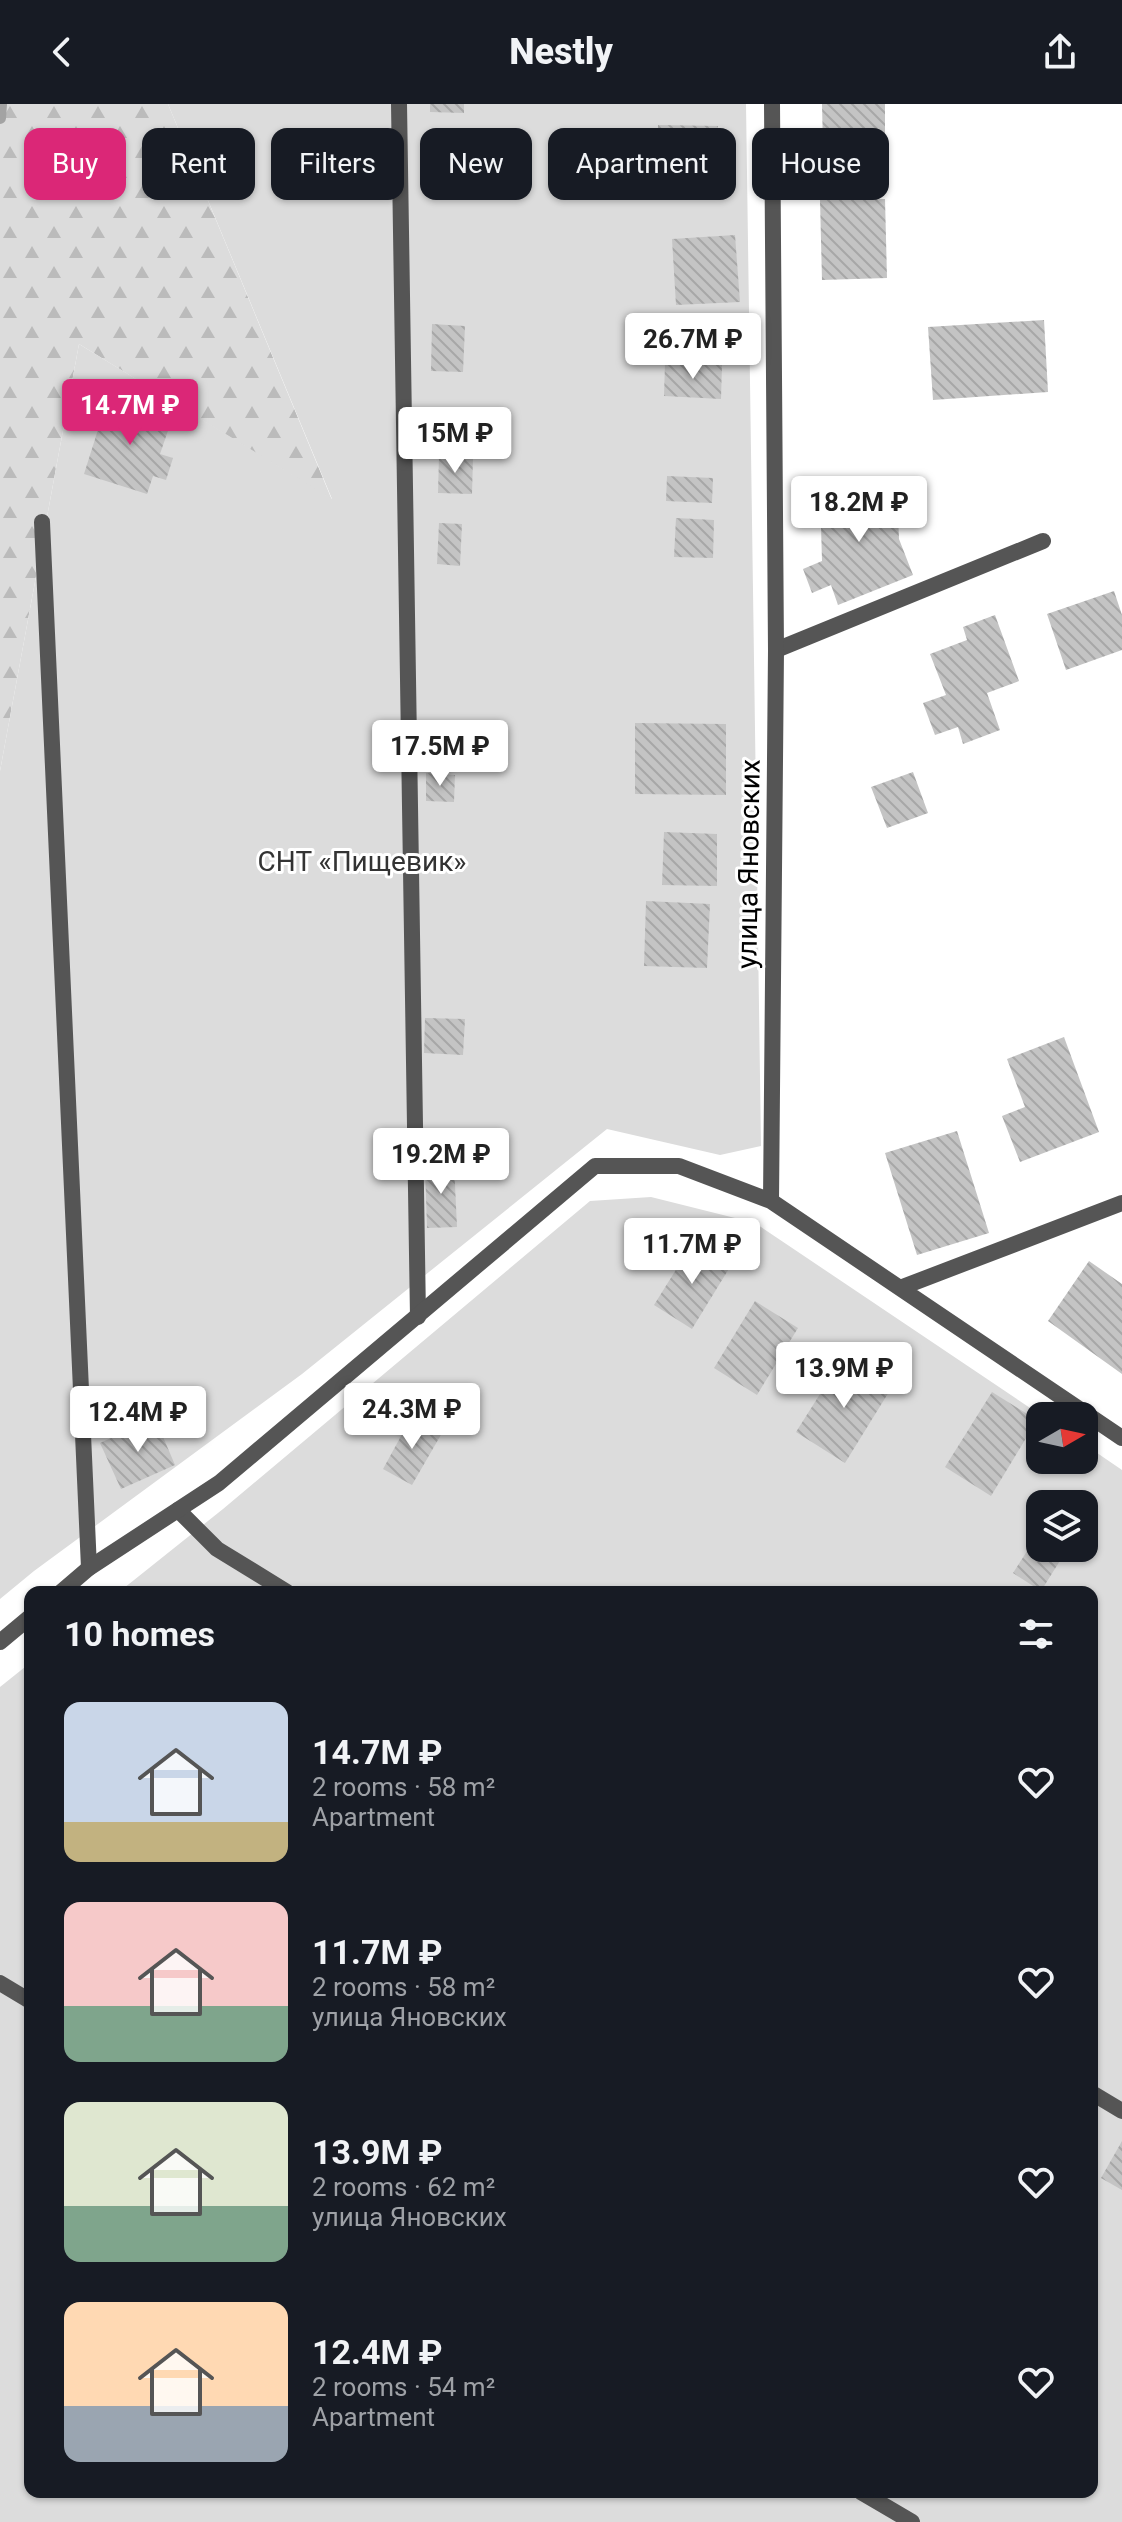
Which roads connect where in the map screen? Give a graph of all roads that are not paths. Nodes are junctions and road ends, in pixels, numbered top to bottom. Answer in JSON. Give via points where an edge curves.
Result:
{"nodes":[{"id":1,"x":399,"y":104,"type":"edge"},
{"id":2,"x":772,"y":104,"type":"edge"},
{"id":3,"x":42,"y":522,"type":"dead end"},
{"id":4,"x":1043,"y":541,"type":"dead end"},
{"id":5,"x":776,"y":650,"type":"junction"},
{"id":6,"x":771,"y":1201,"type":"junction"},
{"id":7,"x":1122,"y":1203,"type":"edge"},
{"id":8,"x":900,"y":1288,"type":"junction"},
{"id":9,"x":418,"y":1317,"type":"junction"},
{"id":10,"x":1122,"y":1438,"type":"edge"},
{"id":11,"x":178,"y":1510,"type":"junction"},
{"id":12,"x":89,"y":1568,"type":"junction"},
{"id":13,"x":68,"y":1586,"type":"edge"},
{"id":14,"x":277,"y":1586,"type":"edge"},
{"id":15,"x":24,"y":1622,"type":"edge"},
{"id":16,"x":0,"y":1642,"type":"edge"},
{"id":17,"x":0,"y":1983,"type":"edge"},
{"id":18,"x":24,"y":1997,"type":"edge"},
{"id":19,"x":1098,"y":2097,"type":"edge"},
{"id":20,"x":1122,"y":2111,"type":"edge"},
{"id":21,"x":871,"y":2498,"type":"edge"},
{"id":22,"x":912,"y":2522,"type":"edge"}],
"edges":[{"from":1,"to":9,"type":"street"},
{"from":2,"to":5,"type":"street","name":"улица Яновских"},
{"from":3,"to":12,"type":"street"},
{"from":4,"to":5,"type":"street"},
{"from":5,"to":6,"type":"street","name":"улица Яновских"},
{"from":6,"to":8,"type":"street"},
{"from":6,"to":9,"type":"street","via":[[679,1166],[595,1166]]},
{"from":7,"to":8,"type":"street"},
{"from":8,"to":10,"type":"street"},
{"from":9,"to":11,"type":"street","via":[[219,1483]]},
{"from":11,"to":12,"type":"street"},
{"from":11,"to":14,"type":"street","via":[[217,1549]]},
{"from":12,"to":13,"type":"street"},
{"from":15,"to":16,"type":"street"},
{"from":17,"to":18,"type":"street"},
{"from":19,"to":20,"type":"street"},
{"from":21,"to":22,"type":"street"}]}
